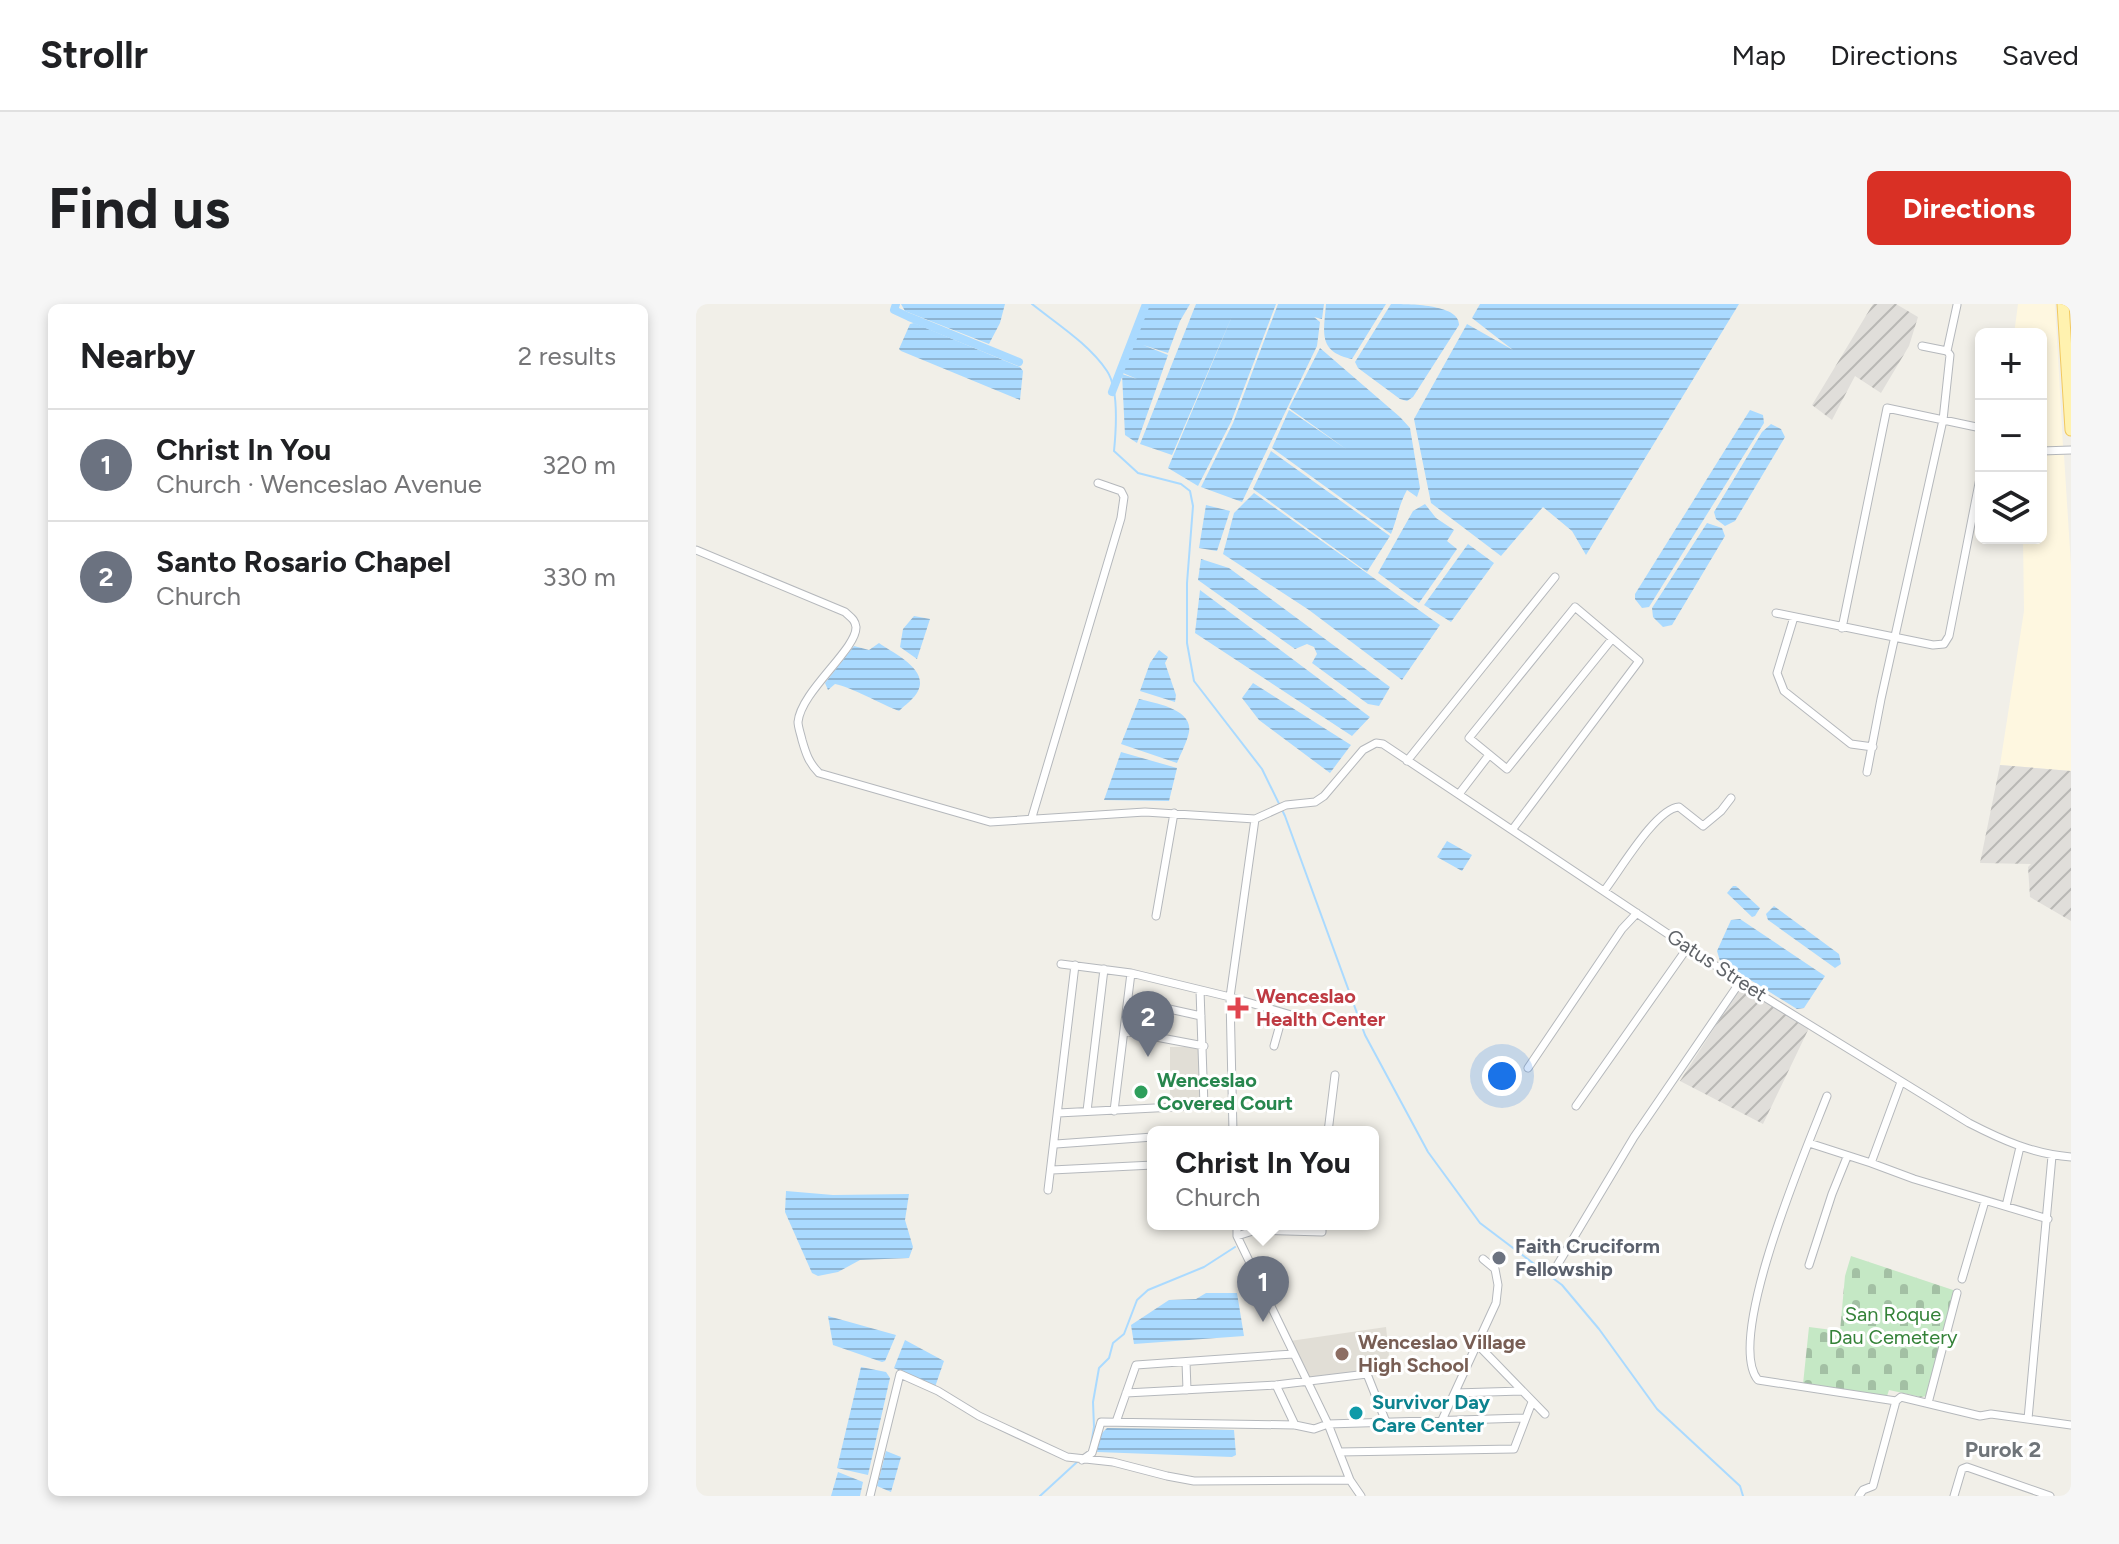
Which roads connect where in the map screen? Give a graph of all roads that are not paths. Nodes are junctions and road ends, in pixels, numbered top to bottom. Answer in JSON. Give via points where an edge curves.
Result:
{"nodes":[{"id":1,"x":2063,"y":304,"type":"edge"},
{"id":2,"x":1957,"y":305,"type":"edge"},
{"id":3,"x":1922,"y":346,"type":"dead end"},
{"id":4,"x":1947,"y":351,"type":"junction"},
{"id":5,"x":1943,"y":420,"type":"junction"},
{"id":6,"x":1975,"y":427,"type":"edge"},
{"id":7,"x":2071,"y":430,"type":"edge"},
{"id":8,"x":2071,"y":450,"type":"edge"},
{"id":9,"x":2047,"y":451,"type":"edge"},
{"id":10,"x":1098,"y":483,"type":"dead end"},
{"id":11,"x":1975,"y":504,"type":"edge"},
{"id":12,"x":696,"y":550,"type":"edge"},
{"id":13,"x":1555,"y":577,"type":"dead end"},
{"id":14,"x":1776,"y":613,"type":"dead end"},
{"id":15,"x":1794,"y":617,"type":"junction"},
{"id":16,"x":1842,"y":628,"type":"junction"},
{"id":17,"x":1896,"y":638,"type":"junction"},
{"id":18,"x":1612,"y":639,"type":"junction"},
{"id":19,"x":1873,"y":747,"type":"junction"},
{"id":20,"x":1489,"y":755,"type":"junction"},
{"id":21,"x":1407,"y":761,"type":"junction"},
{"id":22,"x":1867,"y":772,"type":"dead end"},
{"id":23,"x":1459,"y":794,"type":"junction"},
{"id":24,"x":1731,"y":798,"type":"dead end"},
{"id":25,"x":1174,"y":813,"type":"junction"},
{"id":26,"x":1032,"y":817,"type":"junction"},
{"id":27,"x":1255,"y":819,"type":"junction"},
{"id":28,"x":1512,"y":830,"type":"junction"},
{"id":29,"x":1604,"y":891,"type":"junction"},
{"id":30,"x":1637,"y":913,"type":"junction"},
{"id":31,"x":1156,"y":916,"type":"dead end"},
{"id":32,"x":1688,"y":947,"type":"junction"},
{"id":33,"x":1061,"y":964,"type":"dead end"},
{"id":34,"x":1075,"y":965,"type":"junction"},
{"id":35,"x":1104,"y":969,"type":"junction"},
{"id":36,"x":1131,"y":973,"type":"junction"},
{"id":37,"x":1740,"y":982,"type":"junction"},
{"id":38,"x":1200,"y":990,"type":"junction"},
{"id":39,"x":1230,"y":997,"type":"junction"},
{"id":40,"x":1128,"y":1000,"type":"junction"},
{"id":41,"x":1283,"y":1014,"type":"junction"},
{"id":42,"x":1201,"y":1016,"type":"junction"},
{"id":43,"x":1308,"y":1020,"type":"dead end"},
{"id":44,"x":1124,"y":1031,"type":"junction"},
{"id":45,"x":1204,"y":1046,"type":"junction"},
{"id":46,"x":1274,"y":1046,"type":"dead end"},
{"id":47,"x":1528,"y":1068,"type":"dead end"},
{"id":48,"x":1335,"y":1075,"type":"dead end"},
{"id":49,"x":1901,"y":1082,"type":"junction"},
{"id":50,"x":1827,"y":1096,"type":"dead end"},
{"id":51,"x":1232,"y":1104,"type":"junction"},
{"id":52,"x":1204,"y":1106,"type":"junction"},
{"id":53,"x":1576,"y":1106,"type":"dead end"},
{"id":54,"x":1087,"y":1111,"type":"junction"},
{"id":55,"x":1114,"y":1111,"type":"junction"},
{"id":56,"x":1058,"y":1113,"type":"junction"},
{"id":57,"x":1231,"y":1126,"type":"edge"},
{"id":58,"x":1329,"y":1126,"type":"edge"},
{"id":59,"x":1147,"y":1137,"type":"edge"},
{"id":60,"x":1809,"y":1143,"type":"junction"},
{"id":61,"x":1056,"y":1144,"type":"junction"},
{"id":62,"x":2020,"y":1147,"type":"junction"},
{"id":63,"x":2052,"y":1156,"type":"junction"},
{"id":64,"x":1847,"y":1157,"type":"junction"},
{"id":65,"x":2071,"y":1157,"type":"edge"},
{"id":66,"x":1871,"y":1163,"type":"junction"},
{"id":67,"x":1147,"y":1165,"type":"edge"},
{"id":68,"x":1052,"y":1170,"type":"junction"},
{"id":69,"x":1048,"y":1190,"type":"dead end"},
{"id":70,"x":1985,"y":1201,"type":"junction"},
{"id":71,"x":2006,"y":1206,"type":"junction"},
{"id":72,"x":2048,"y":1219,"type":"junction"},
{"id":73,"x":1237,"y":1230,"type":"edge"},
{"id":74,"x":1256,"y":1230,"type":"edge"},
{"id":75,"x":1256,"y":1230,"type":"edge"},
{"id":76,"x":1322,"y":1230,"type":"edge"},
{"id":77,"x":1237,"y":1236,"type":"junction"},
{"id":78,"x":1483,"y":1259,"type":"dead end"},
{"id":79,"x":1809,"y":1265,"type":"dead end"},
{"id":80,"x":1555,"y":1269,"type":"dead end"},
{"id":81,"x":1962,"y":1279,"type":"dead end"},
{"id":82,"x":1957,"y":1293,"type":"dead end"},
{"id":83,"x":1478,"y":1345,"type":"junction"},
{"id":84,"x":1293,"y":1354,"type":"junction"},
{"id":85,"x":1186,"y":1362,"type":"junction"},
{"id":86,"x":1307,"y":1381,"type":"junction"},
{"id":87,"x":1276,"y":1385,"type":"junction"},
{"id":88,"x":1187,"y":1390,"type":"junction"},
{"id":89,"x":1522,"y":1391,"type":"junction"},
{"id":90,"x":1126,"y":1393,"type":"junction"},
{"id":91,"x":1455,"y":1393,"type":"junction"},
{"id":92,"x":1898,"y":1399,"type":"junction"},
{"id":93,"x":1532,"y":1402,"type":"junction"},
{"id":94,"x":1928,"y":1403,"type":"junction"},
{"id":95,"x":1545,"y":1414,"type":"dead end"},
{"id":96,"x":1524,"y":1418,"type":"junction"},
{"id":97,"x":2028,"y":1419,"type":"junction"},
{"id":98,"x":1442,"y":1420,"type":"junction"},
{"id":99,"x":1116,"y":1422,"type":"junction"},
{"id":100,"x":1386,"y":1422,"type":"junction"},
{"id":101,"x":1328,"y":1424,"type":"junction"},
{"id":102,"x":1295,"y":1425,"type":"junction"},
{"id":103,"x":2071,"y":1425,"type":"edge"},
{"id":104,"x":1339,"y":1452,"type":"junction"},
{"id":105,"x":1082,"y":1460,"type":"junction"},
{"id":106,"x":1350,"y":1480,"type":"junction"},
{"id":107,"x":870,"y":1496,"type":"edge"},
{"id":108,"x":1361,"y":1496,"type":"edge"},
{"id":109,"x":1859,"y":1496,"type":"edge"},
{"id":110,"x":1954,"y":1496,"type":"edge"},
{"id":111,"x":2050,"y":1496,"type":"edge"}],
"edges":[{"from":1,"to":7,"type":"main road"},
{"from":2,"to":4,"type":"street"},
{"from":3,"to":4,"type":"street"},
{"from":4,"to":5,"type":"street"},
{"from":5,"to":6,"type":"street"},
{"from":5,"to":16,"type":"street","via":[[1887,408]]},
{"from":5,"to":17,"type":"street"},
{"from":8,"to":9,"type":"street"},
{"from":10,"to":26,"type":"street","via":[[1121,491],[1121,518]]},
{"from":11,"to":17,"type":"street","via":[[1949,636],[1944,644],[1933,645]]},
{"from":12,"to":26,"type":"street","via":[[854,620],[852,641],[820,679],[798,723],[810,764],[819,773],[990,822]]},
{"from":13,"to":21,"type":"street"},
{"from":14,"to":15,"type":"street"},
{"from":15,"to":16,"type":"street"},
{"from":15,"to":19,"type":"street","via":[[1777,673],[1784,691],[1851,744]]},
{"from":16,"to":17,"type":"street"},
{"from":17,"to":19,"type":"street"},
{"from":18,"to":20,"type":"street","via":[[1507,769]]},
{"from":18,"to":20,"type":"street","via":[[1575,607],[1469,738]]},
{"from":18,"to":28,"type":"street","via":[[1639,661]]},
{"from":19,"to":22,"type":"street"},
{"from":20,"to":23,"type":"street"},
{"from":21,"to":23,"type":"street","name":"Gatus Street"},
{"from":21,"to":27,"type":"street","name":"Gatus Street","via":[[1376,743],[1363,750],[1315,802],[1286,805]]},
{"from":23,"to":28,"type":"street","name":"Gatus Street"},
{"from":24,"to":29,"type":"street","via":[[1703,826],[1679,807],[1667,811]]},
{"from":25,"to":26,"type":"street"},
{"from":25,"to":27,"type":"street"},
{"from":25,"to":31,"type":"street"},
{"from":27,"to":39,"type":"street"},
{"from":28,"to":29,"type":"street","name":"Gatus Street"},
{"from":29,"to":30,"type":"street","name":"Gatus Street"},
{"from":30,"to":32,"type":"street","name":"Gatus Street"},
{"from":30,"to":47,"type":"street"},
{"from":32,"to":37,"type":"street","name":"Gatus Street"},
{"from":32,"to":53,"type":"street"},
{"from":33,"to":34,"type":"street"},
{"from":34,"to":35,"type":"street"},
{"from":34,"to":56,"type":"street"},
{"from":35,"to":36,"type":"street"},
{"from":35,"to":54,"type":"street"},
{"from":36,"to":38,"type":"street"},
{"from":36,"to":40,"type":"street"},
{"from":37,"to":49,"type":"street","name":"Gatus Street"},
{"from":37,"to":80,"type":"street","via":[[1634,1137]]},
{"from":38,"to":39,"type":"street"},
{"from":38,"to":42,"type":"street"},
{"from":39,"to":41,"type":"street"},
{"from":39,"to":51,"type":"street"},
{"from":40,"to":42,"type":"street"},
{"from":40,"to":44,"type":"street"},
{"from":41,"to":43,"type":"street"},
{"from":41,"to":46,"type":"street"},
{"from":42,"to":45,"type":"street"},
{"from":44,"to":45,"type":"street"},
{"from":44,"to":55,"type":"street"},
{"from":45,"to":52,"type":"street"},
{"from":48,"to":58,"type":"street"},
{"from":49,"to":62,"type":"street","name":"Gatus Street"},
{"from":49,"to":66,"type":"street"},
{"from":50,"to":60,"type":"street"},
{"from":51,"to":52,"type":"street"},
{"from":51,"to":57,"type":"street"},
{"from":52,"to":55,"type":"street"},
{"from":54,"to":55,"type":"street"},
{"from":54,"to":56,"type":"street"},
{"from":56,"to":61,"type":"street"},
{"from":59,"to":61,"type":"street"},
{"from":60,"to":64,"type":"street"},
{"from":60,"to":92,"type":"street","via":[[1752,1313],[1749,1346],[1754,1376]]},
{"from":61,"to":68,"type":"street"},
{"from":62,"to":63,"type":"street","name":"Gatus Street"},
{"from":62,"to":71,"type":"street"},
{"from":63,"to":65,"type":"street","name":"Gatus Street"},
{"from":63,"to":72,"type":"street"},
{"from":64,"to":66,"type":"street"},
{"from":64,"to":79,"type":"street"},
{"from":66,"to":70,"type":"street"},
{"from":67,"to":68,"type":"street"},
{"from":68,"to":69,"type":"street"},
{"from":70,"to":71,"type":"street"},
{"from":70,"to":81,"type":"street"},
{"from":71,"to":72,"type":"street"},
{"from":72,"to":97,"type":"street"},
{"from":73,"to":77,"type":"street"},
{"from":74,"to":76,"type":"street"},
{"from":75,"to":77,"type":"street"},
{"from":77,"to":84,"type":"street"},
{"from":78,"to":83,"type":"street","via":[[1495,1269],[1498,1285]]},
{"from":82,"to":94,"type":"street"},
{"from":83,"to":89,"type":"street"},
{"from":83,"to":91,"type":"street"},
{"from":84,"to":85,"type":"street"},
{"from":84,"to":86,"type":"street"},
{"from":85,"to":88,"type":"street"},
{"from":85,"to":90,"type":"street","via":[[1136,1365]]},
{"from":86,"to":87,"type":"street"},
{"from":86,"to":100,"type":"street","via":[[1367,1374]]},
{"from":86,"to":101,"type":"street"},
{"from":87,"to":88,"type":"street"},
{"from":87,"to":102,"type":"street"},
{"from":88,"to":90,"type":"street"},
{"from":89,"to":91,"type":"street"},
{"from":89,"to":93,"type":"street"},
{"from":90,"to":99,"type":"street"},
{"from":91,"to":98,"type":"street"},
{"from":92,"to":94,"type":"street"},
{"from":92,"to":109,"type":"street","via":[[1873,1486]]},
{"from":93,"to":95,"type":"street"},
{"from":93,"to":96,"type":"street"},
{"from":94,"to":97,"type":"street","via":[[1980,1416]]},
{"from":96,"to":98,"type":"street"},
{"from":96,"to":104,"type":"street","via":[[1514,1449]]},
{"from":97,"to":103,"type":"street"},
{"from":98,"to":100,"type":"street"},
{"from":99,"to":102,"type":"street"},
{"from":99,"to":105,"type":"street","via":[[1101,1422],[1092,1453]]},
{"from":100,"to":101,"type":"street"},
{"from":101,"to":102,"type":"street","via":[[1314,1429]]},
{"from":101,"to":104,"type":"street"},
{"from":104,"to":106,"type":"street"},
{"from":105,"to":106,"type":"street","via":[[1194,1481]]},
{"from":105,"to":107,"type":"street","via":[[1031,1442],[900,1374]]},
{"from":106,"to":108,"type":"street"},
{"from":110,"to":111,"type":"street","via":[[1957,1479],[1967,1467]]}]}
